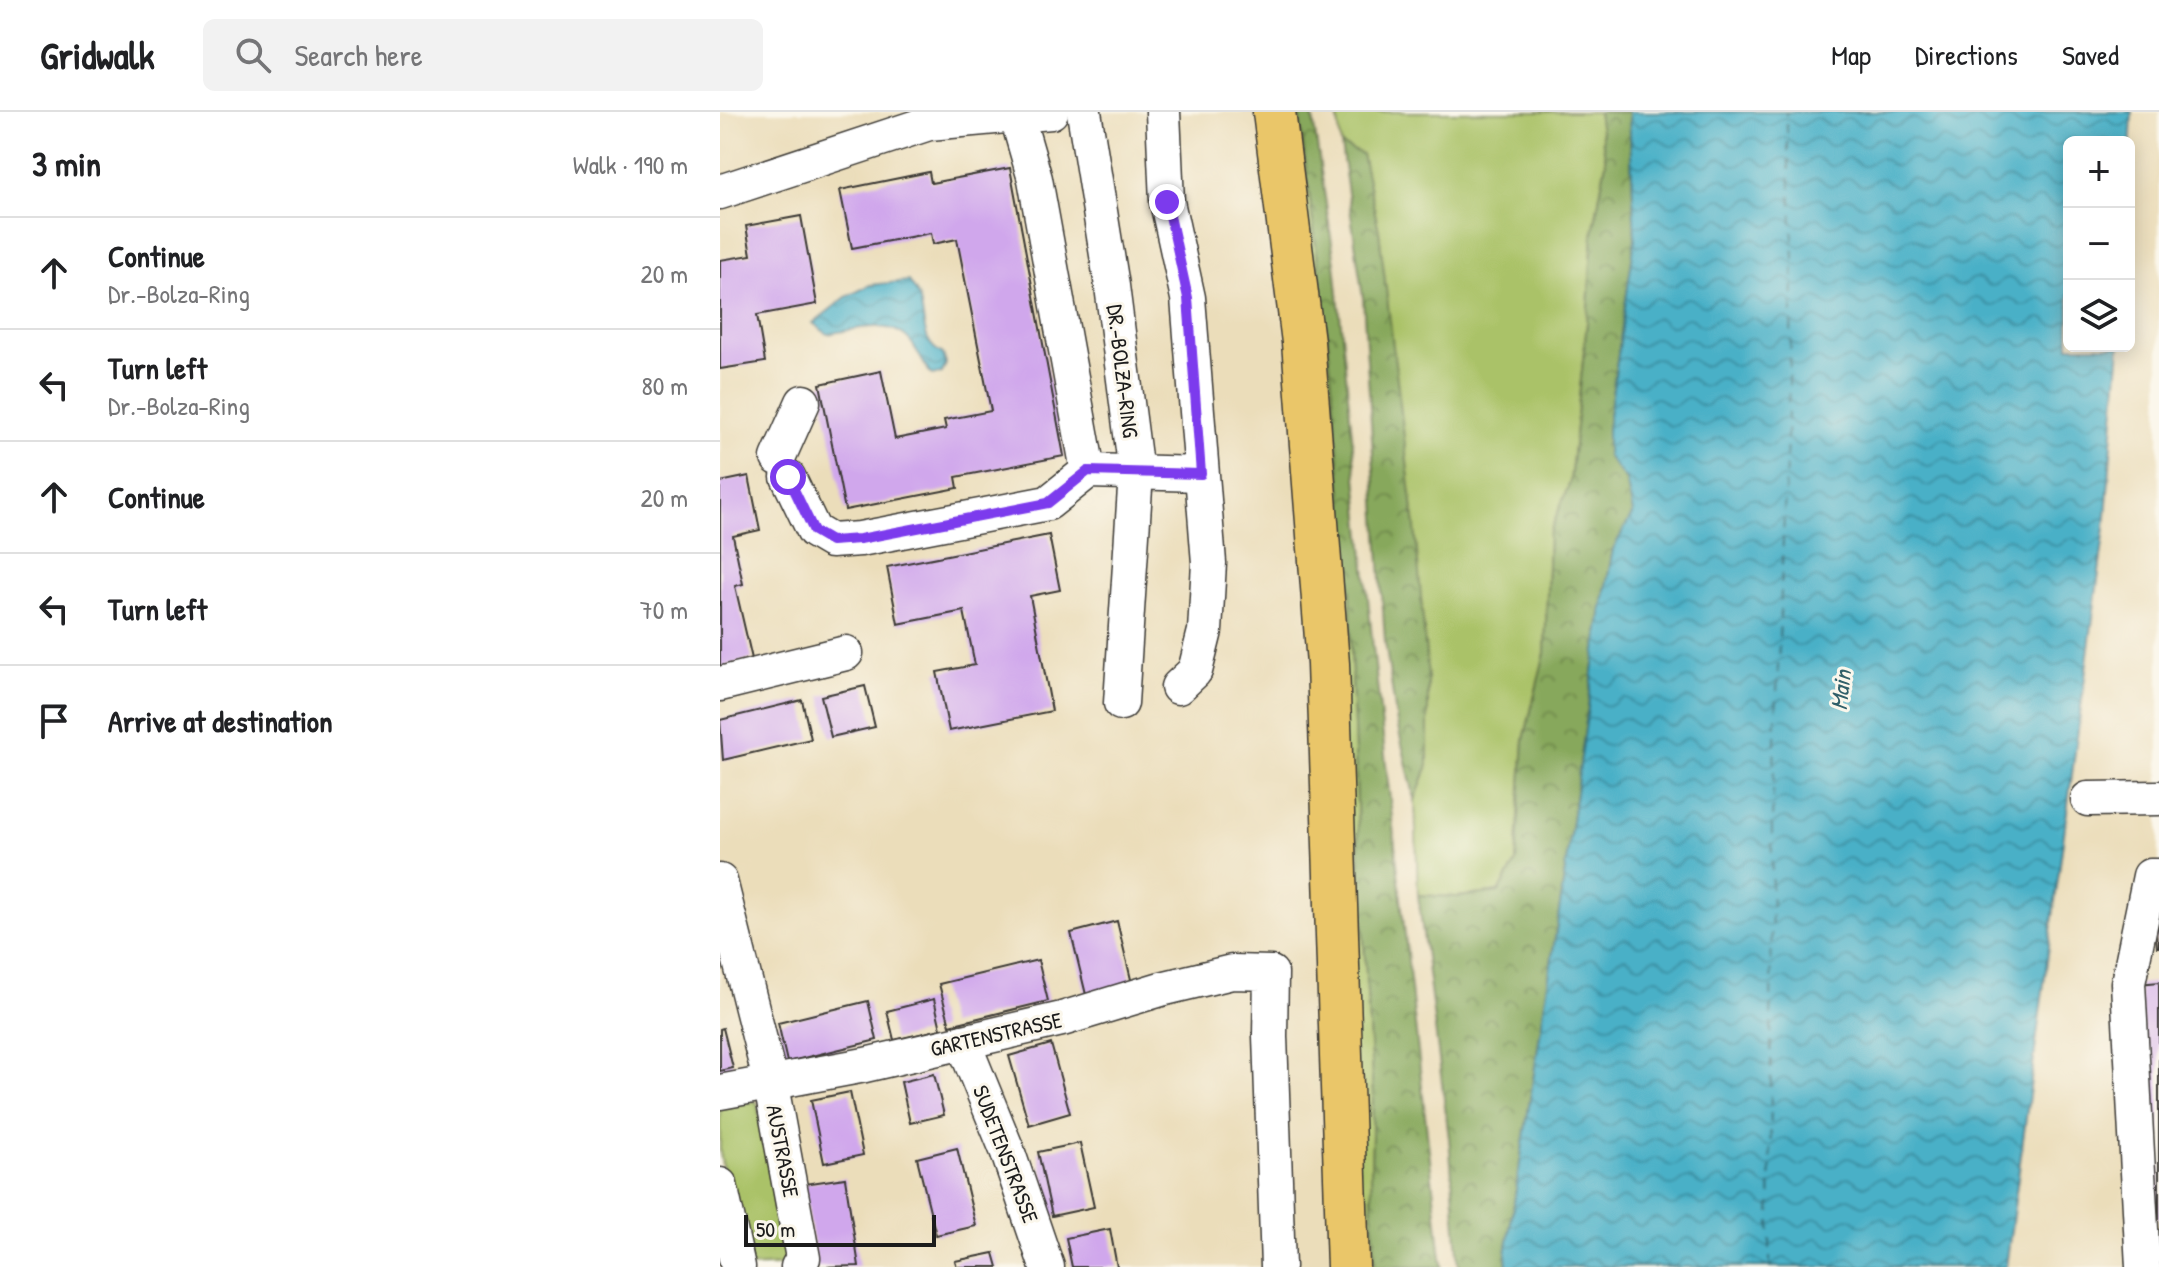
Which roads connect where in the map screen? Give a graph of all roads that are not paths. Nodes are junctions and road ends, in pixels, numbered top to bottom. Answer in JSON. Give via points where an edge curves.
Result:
{"nodes":[{"id":1,"x":1051,"y":112,"type":"edge"},
{"id":2,"x":1084,"y":112,"type":"edge"},
{"id":3,"x":1163,"y":112,"type":"edge"},
{"id":4,"x":1274,"y":112,"type":"edge"},
{"id":5,"x":1017,"y":117,"type":"junction"},
{"id":6,"x":720,"y":192,"type":"edge"},
{"id":7,"x":803,"y":402,"type":"dead end"},
{"id":8,"x":1088,"y":471,"type":"junction"},
{"id":9,"x":1136,"y":473,"type":"junction"},
{"id":10,"x":1201,"y":474,"type":"junction"},
{"id":11,"x":846,"y":653,"type":"dead end"},
{"id":12,"x":720,"y":684,"type":"edge"},
{"id":13,"x":1178,"y":687,"type":"dead end"},
{"id":14,"x":1121,"y":703,"type":"dead end"},
{"id":15,"x":2159,"y":798,"type":"edge"},
{"id":16,"x":2088,"y":799,"type":"dead end"},
{"id":17,"x":2159,"y":876,"type":"edge"},
{"id":18,"x":720,"y":881,"type":"edge"},
{"id":19,"x":963,"y":1042,"type":"junction"},
{"id":20,"x":770,"y":1080,"type":"junction"},
{"id":21,"x":720,"y":1092,"type":"edge"},
{"id":22,"x":720,"y":1185,"type":"edge"},
{"id":23,"x":738,"y":1267,"type":"edge"},
{"id":24,"x":798,"y":1267,"type":"edge"},
{"id":25,"x":1047,"y":1267,"type":"edge"},
{"id":26,"x":1278,"y":1267,"type":"edge"},
{"id":27,"x":1348,"y":1267,"type":"edge"},
{"id":28,"x":2143,"y":1267,"type":"edge"}],
"edges":[{"from":1,"to":5,"type":"street"},
{"from":2,"to":9,"type":"street","name":"DR.-BOLZA-RING"},
{"from":3,"to":10,"type":"street","via":[[1167,202],[1188,298]]},
{"from":4,"to":27,"type":"main road","via":[[1303,342],[1328,664]]},
{"from":5,"to":6,"type":"street","via":[[929,123]]},
{"from":5,"to":8,"type":"street","via":[[1035,179]]},
{"from":7,"to":8,"type":"street","via":[[783,468],[814,531],[831,541],[1048,503]]},
{"from":8,"to":9,"type":"street"},
{"from":9,"to":10,"type":"street"},
{"from":9,"to":14,"type":"street","name":"DR.-BOLZA-RING"},
{"from":10,"to":13,"type":"street","via":[[1209,563],[1205,631],[1195,671]]},
{"from":11,"to":12,"type":"street"},
{"from":15,"to":16,"type":"street"},
{"from":17,"to":28,"type":"street","via":[[2150,876],[2128,983]]},
{"from":18,"to":20,"type":"street","name":"AUSTRASSE"},
{"from":19,"to":20,"type":"street","name":"GARTENSTRASSE"},
{"from":19,"to":25,"type":"street","name":"SUDETENSTRASSE"},
{"from":19,"to":26,"type":"street","name":"GARTENSTRASSE","via":[[1232,972],[1271,973]]},
{"from":20,"to":21,"type":"street","name":"GARTENSTRASSE"},
{"from":20,"to":24,"type":"street","name":"AUSTRASSE","via":[[803,1258]]},
{"from":22,"to":23,"type":"street"}]}
